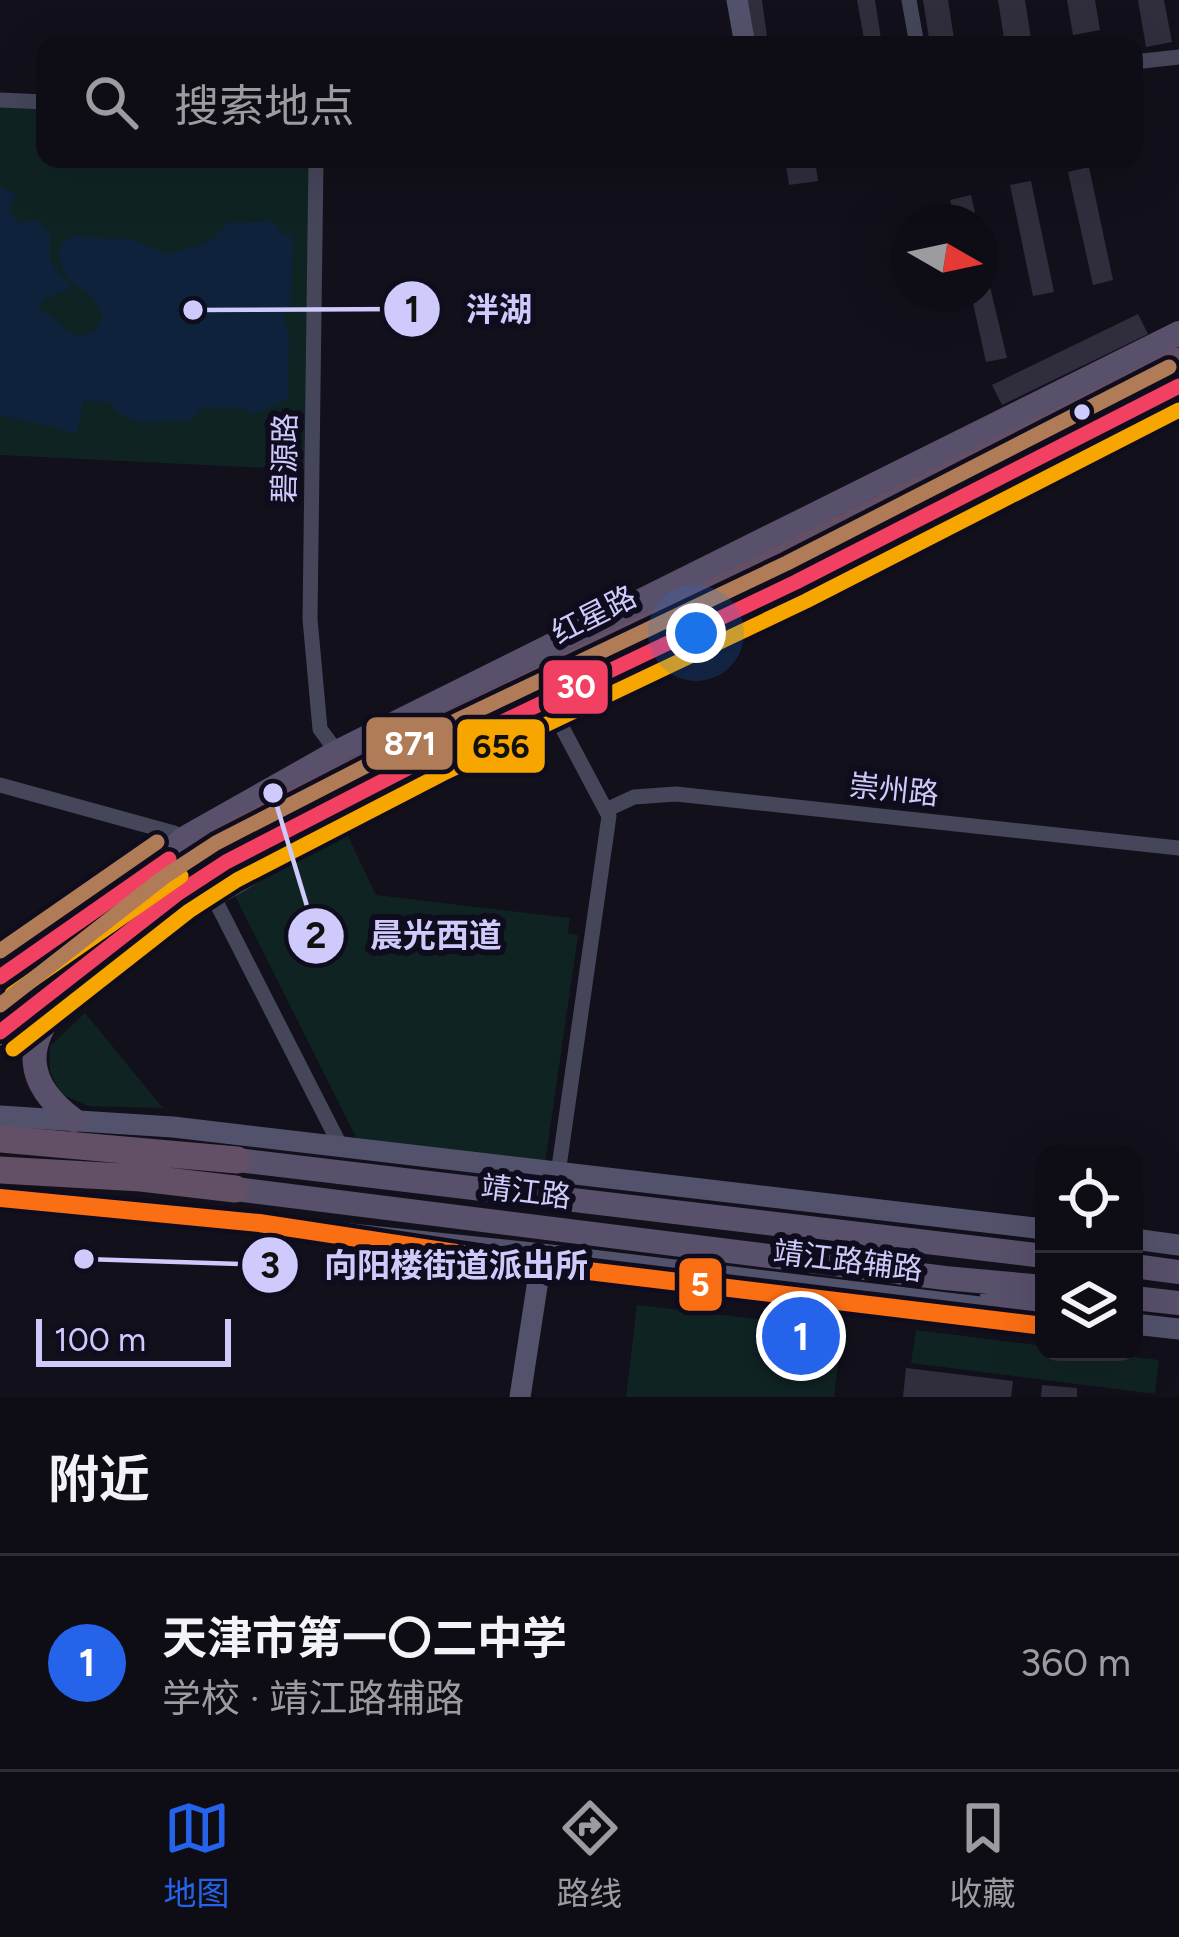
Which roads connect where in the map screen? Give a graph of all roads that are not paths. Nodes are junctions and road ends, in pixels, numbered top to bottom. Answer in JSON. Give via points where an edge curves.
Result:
{"nodes":[{"id":1,"x":737,"y":0,"type":"edge"},
{"id":2,"x":909,"y":0,"type":"edge"},
{"id":3,"x":743,"y":36,"type":"edge"},
{"id":4,"x":915,"y":36,"type":"edge"},
{"id":5,"x":1179,"y":56,"type":"edge"},
{"id":6,"x":1143,"y":61,"type":"edge"},
{"id":7,"x":0,"y":100,"type":"edge"},
{"id":8,"x":36,"y":102,"type":"edge"},
{"id":9,"x":316,"y":168,"type":"edge"},
{"id":10,"x":1179,"y":333,"type":"edge"},
{"id":11,"x":1179,"y":361,"type":"edge"},
{"id":12,"x":1179,"y":386,"type":"edge"},
{"id":13,"x":1179,"y":406,"type":"edge"},
{"id":14,"x":557,"y":718,"type":"junction"},
{"id":15,"x":338,"y":752,"type":"junction"},
{"id":16,"x":0,"y":785,"type":"edge"},
{"id":17,"x":606,"y":810,"type":"junction"},
{"id":18,"x":1179,"y":848,"type":"edge"},
{"id":19,"x":197,"y":865,"type":"junction"},
{"id":20,"x":0,"y":976,"type":"edge"},
{"id":21,"x":55,"y":993,"type":"junction"},
{"id":22,"x":0,"y":1001,"type":"edge"},
{"id":23,"x":0,"y":1032,"type":"edge"},
{"id":24,"x":46,"y":1118,"type":"junction"},
{"id":25,"x":74,"y":1120,"type":"junction"},
{"id":26,"x":2,"y":1124,"type":"edge"},
{"id":27,"x":342,"y":1149,"type":"junction"},
{"id":28,"x":237,"y":1160,"type":"joint"},
{"id":29,"x":0,"y":1170,"type":"edge"},
{"id":30,"x":558,"y":1174,"type":"junction"},
{"id":31,"x":235,"y":1189,"type":"joint"},
{"id":32,"x":0,"y":1196,"type":"edge"},
{"id":33,"x":42,"y":1202,"type":"junction"},
{"id":34,"x":1035,"y":1231,"type":"edge"},
{"id":35,"x":1035,"y":1233,"type":"edge"},
{"id":36,"x":1143,"y":1240,"type":"edge"},
{"id":37,"x":951,"y":1242,"type":"junction"},
{"id":38,"x":1179,"y":1244,"type":"edge"},
{"id":39,"x":542,"y":1254,"type":"junction"},
{"id":40,"x":1035,"y":1255,"type":"edge"},
{"id":41,"x":1143,"y":1268,"type":"edge"},
{"id":42,"x":1179,"y":1272,"type":"edge"},
{"id":43,"x":945,"y":1279,"type":"junction"},
{"id":44,"x":1035,"y":1286,"type":"edge"},
{"id":45,"x":1143,"y":1299,"type":"edge"},
{"id":46,"x":1179,"y":1303,"type":"edge"},
{"id":47,"x":1035,"y":1308,"type":"edge"},
{"id":48,"x":1035,"y":1310,"type":"edge"},
{"id":49,"x":1143,"y":1325,"type":"edge"},
{"id":50,"x":1179,"y":1329,"type":"edge"},
{"id":51,"x":520,"y":1397,"type":"edge"}],
"edges":[{"from":1,"to":3,"type":"street"},
{"from":2,"to":4,"type":"street"},
{"from":5,"to":6,"type":"street"},
{"from":7,"to":8,"type":"street"},
{"from":9,"to":15,"type":"street","name":"碧源路","via":[[310,619],[320,729]]},
{"from":10,"to":15,"type":"main road"},
{"from":11,"to":19,"type":"highway","name":"红星路","via":[[243,827]]},
{"from":12,"to":19,"type":"highway","name":"红星路","via":[[796,582]]},
{"from":13,"to":14,"type":"main road"},
{"from":14,"to":17,"type":"street"},
{"from":14,"to":19,"type":"main road","via":[[299,845]]},
{"from":15,"to":19,"type":"main road"},
{"from":16,"to":19,"type":"street"},
{"from":17,"to":18,"type":"street","name":"崇州路","via":[[634,797],[676,794]]},
{"from":17,"to":30,"type":"street"},
{"from":19,"to":20,"type":"main road"},
{"from":19,"to":21,"type":"highway","name":"红星路"},
{"from":19,"to":27,"type":"street"},
{"from":21,"to":22,"type":"highway","name":"红星路"},
{"from":21,"to":23,"type":"highway","name":"红星路"},
{"from":21,"to":25,"type":"main road","via":[[35,1074],[54,1106]]},
{"from":24,"to":25,"type":"street","name":"靖江路辅路"},
{"from":24,"to":26,"type":"street","name":"靖江路辅路"},
{"from":24,"to":33,"type":"street","via":[[31,1131],[26,1161]]},
{"from":25,"to":27,"type":"street","name":"靖江路辅路"},
{"from":26,"to":28,"type":"highway","name":"靖江路"},
{"from":26,"to":32,"type":"street","via":[[19,1130],[22,1149]]},
{"from":27,"to":30,"type":"street","name":"靖江路辅路"},
{"from":28,"to":37,"type":"main road","name":"靖江路"},
{"from":29,"to":31,"type":"highway","name":"靖江路"},
{"from":30,"to":34,"type":"street","name":"靖江路辅路"},
{"from":31,"to":43,"type":"main road","name":"靖江路"},
{"from":32,"to":33,"type":"street","name":"靖江路辅路"},
{"from":33,"to":39,"type":"street","name":"靖江路辅路"},
{"from":35,"to":37,"type":"street"},
{"from":36,"to":38,"type":"street"},
{"from":37,"to":40,"type":"main road","name":"靖江路"},
{"from":39,"to":48,"type":"street","name":"靖江路辅路"},
{"from":39,"to":51,"type":"street"},
{"from":41,"to":42,"type":"main road"},
{"from":43,"to":44,"type":"main road","name":"靖江路"},
{"from":43,"to":47,"type":"main road"},
{"from":45,"to":46,"type":"main road"},
{"from":49,"to":50,"type":"street"}]}
